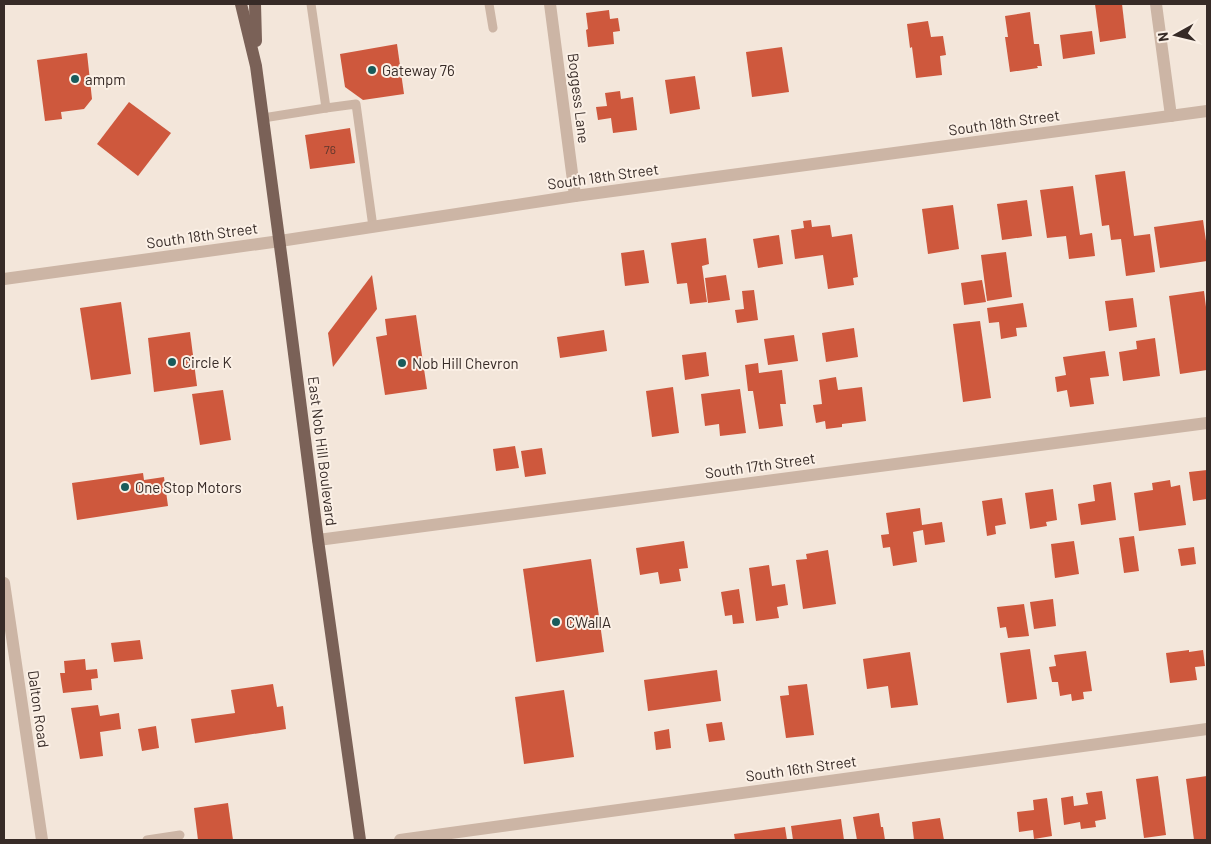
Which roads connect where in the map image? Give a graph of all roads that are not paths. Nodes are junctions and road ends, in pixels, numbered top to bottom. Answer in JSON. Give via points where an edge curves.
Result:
{"nodes":[{"id":1,"x":241,"y":4,"type":"edge"},
{"id":2,"x":255,"y":4,"type":"edge"},
{"id":3,"x":311,"y":4,"type":"edge"},
{"id":4,"x":489,"y":4,"type":"edge"},
{"id":5,"x":550,"y":4,"type":"edge"},
{"id":6,"x":1156,"y":4,"type":"edge"},
{"id":7,"x":492,"y":28,"type":"dead end"},
{"id":8,"x":256,"y":66,"type":"junction"},
{"id":9,"x":326,"y":108,"type":"junction"},
{"id":10,"x":1207,"y":112,"type":"edge"},
{"id":11,"x":1171,"y":116,"type":"junction"},
{"id":12,"x":263,"y":118,"type":"junction"},
{"id":13,"x":575,"y":196,"type":"junction"},
{"id":14,"x":373,"y":227,"type":"junction"},
{"id":15,"x":280,"y":241,"type":"junction"},
{"id":16,"x":4,"y":279,"type":"edge"},
{"id":17,"x":1207,"y":423,"type":"edge"},
{"id":18,"x":318,"y":540,"type":"junction"},
{"id":19,"x":4,"y":583,"type":"edge"},
{"id":20,"x":1207,"y":729,"type":"edge"},
{"id":21,"x":180,"y":835,"type":"dead end"},
{"id":22,"x":42,"y":840,"type":"edge"},
{"id":23,"x":147,"y":840,"type":"edge"},
{"id":24,"x":360,"y":840,"type":"edge"},
{"id":25,"x":400,"y":840,"type":"edge"}],
"edges":[{"from":1,"to":8,"type":"main road","name":"East Nob Hill Boulevard"},
{"from":2,"to":8,"type":"main road","name":"East Nob Hill Boulevard"},
{"from":3,"to":9,"type":"lane"},
{"from":4,"to":7,"type":"lane"},
{"from":5,"to":13,"type":"street","name":"Boggess Lane"},
{"from":6,"to":11,"type":"street"},
{"from":8,"to":12,"type":"main road","name":"East Nob Hill Boulevard"},
{"from":9,"to":12,"type":"lane"},
{"from":9,"to":14,"type":"lane","via":[[356,104]]},
{"from":10,"to":11,"type":"street","name":"South 18th Street"},
{"from":11,"to":13,"type":"street","name":"South 18th Street"},
{"from":12,"to":15,"type":"main road","name":"East Nob Hill Boulevard"},
{"from":13,"to":14,"type":"street","name":"South 18th Street"},
{"from":14,"to":15,"type":"street","name":"South 18th Street"},
{"from":15,"to":16,"type":"street","name":"South 18th Street"},
{"from":15,"to":18,"type":"main road","name":"East Nob Hill Boulevard"},
{"from":17,"to":18,"type":"street","name":"South 17th Street"},
{"from":18,"to":24,"type":"main road","name":"East Nob Hill Boulevard"},
{"from":19,"to":22,"type":"street","name":"Dalton Road"},
{"from":20,"to":25,"type":"street","name":"South 16th Street"},
{"from":21,"to":23,"type":"lane"}]}
